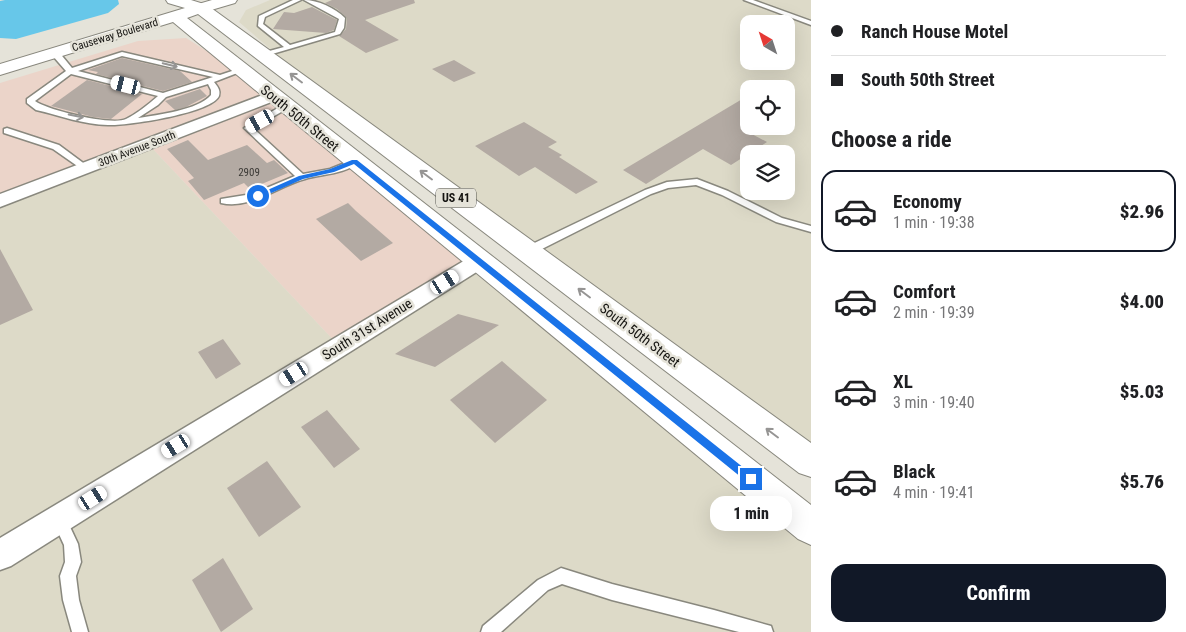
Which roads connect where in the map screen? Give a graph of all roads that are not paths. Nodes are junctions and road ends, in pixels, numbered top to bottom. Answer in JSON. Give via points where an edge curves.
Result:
{"nodes":[{"id":1,"x":229,"y":0,"type":"edge"},
{"id":2,"x":298,"y":0,"type":"edge"},
{"id":3,"x":307,"y":0,"type":"edge"},
{"id":4,"x":747,"y":0,"type":"edge"},
{"id":5,"x":177,"y":5,"type":"edge"},
{"id":6,"x":201,"y":8,"type":"junction"},
{"id":7,"x":811,"y":23,"type":"edge"},
{"id":8,"x":289,"y":48,"type":"junction"},
{"id":9,"x":9,"y":50,"type":"dead end"},
{"id":10,"x":54,"y":53,"type":"junction"},
{"id":11,"x":265,"y":55,"type":"junction"},
{"id":12,"x":0,"y":70,"type":"edge"},
{"id":13,"x":240,"y":70,"type":"junction"},
{"id":14,"x":70,"y":71,"type":"junction"},
{"id":15,"x":221,"y":76,"type":"junction"},
{"id":16,"x":208,"y":81,"type":"junction"},
{"id":17,"x":163,"y":95,"type":"junction"},
{"id":18,"x":280,"y":101,"type":"junction"},
{"id":19,"x":122,"y":123,"type":"junction"},
{"id":20,"x":7,"y":130,"type":"dead end"},
{"id":21,"x":354,"y":162,"type":"junction"},
{"id":22,"x":86,"y":168,"type":"junction"},
{"id":23,"x":301,"y":177,"type":"junction"},
{"id":24,"x":224,"y":201,"type":"dead end"},
{"id":25,"x":0,"y":202,"type":"edge"},
{"id":26,"x":811,"y":229,"type":"edge"},
{"id":27,"x":528,"y":251,"type":"junction"},
{"id":28,"x":479,"y":261,"type":"junction"},
{"id":29,"x":811,"y":462,"type":"edge"},
{"id":30,"x":59,"y":519,"type":"junction"},
{"id":31,"x":811,"y":527,"type":"edge"},
{"id":32,"x":0,"y":555,"type":"edge"},
{"id":33,"x":80,"y":632,"type":"edge"},
{"id":34,"x":489,"y":632,"type":"edge"},
{"id":35,"x":765,"y":632,"type":"edge"}],
"edges":[{"from":1,"to":6,"type":"main road","name":"Causeway Boulevard"},
{"from":2,"to":8,"type":"lane","via":[[262,16],[260,25]]},
{"from":3,"to":8,"type":"lane","via":[[342,18],[341,28],[338,33]]},
{"from":4,"to":7,"type":"lane"},
{"from":5,"to":6,"type":"main road","name":"Causeway Boulevard"},
{"from":5,"to":9,"type":"main road","name":"Causeway Boulevard"},
{"from":5,"to":10,"type":"main road","name":"Causeway Boulevard"},
{"from":5,"to":13,"type":"main road","name":"South 50th Street","number":"US 41"},
{"from":6,"to":11,"type":"main road","name":"South 50th Street","number":"US 41"},
{"from":8,"to":11,"type":"lane"},
{"from":10,"to":12,"type":"main road","name":"Causeway Boulevard"},
{"from":10,"to":14,"type":"lane"},
{"from":27,"to":11,"type":"main road","name":"South 50th Street","number":"US 41","one_way":true},
{"from":13,"to":15,"type":"lane"},
{"from":13,"to":18,"type":"main road","name":"South 50th Street","number":"US 41"},
{"from":14,"to":15,"type":"lane","one_way":true,"via":[[122,54]]},
{"from":14,"to":17,"type":"lane"},
{"from":14,"to":19,"type":"lane","one_way":true,"via":[[30,102],[39,108],[105,123]]},
{"from":15,"to":16,"type":"lane"},
{"from":16,"to":17,"type":"lane"},
{"from":16,"to":19,"type":"lane","via":[[216,89],[211,100],[192,108]]},
{"from":17,"to":19,"type":"lane","via":[[140,114]]},
{"from":18,"to":21,"type":"main road","name":"South 50th Street","number":"US 41"},
{"from":18,"to":22,"type":"street","name":"30th Avenue South"},
{"from":18,"to":23,"type":"lane","via":[[248,128]]},
{"from":20,"to":22,"type":"lane","via":[[56,147]]},
{"from":21,"to":23,"type":"lane","via":[[332,171]]},
{"from":21,"to":28,"type":"main road","name":"South 50th Street","number":"US 41"},
{"from":22,"to":25,"type":"street","name":"30th Avenue South"},
{"from":23,"to":24,"type":"lane","via":[[258,196]]},
{"from":26,"to":27,"type":"lane","via":[[779,220],[697,182],[667,185],[648,192]]},
{"from":29,"to":27,"type":"main road","name":"South 50th Street","number":"US 41","one_way":true},
{"from":28,"to":30,"type":"street","name":"South 31st Avenue"},
{"from":28,"to":31,"type":"main road","name":"South 50th Street","number":"US 41"},
{"from":30,"to":32,"type":"street","name":"South 31st Avenue"},
{"from":30,"to":33,"type":"lane","via":[[71,544],[73,562],[68,576]]},
{"from":34,"to":35,"type":"lane","via":[[543,585],[561,576],[633,599],[725,619]]}]}
